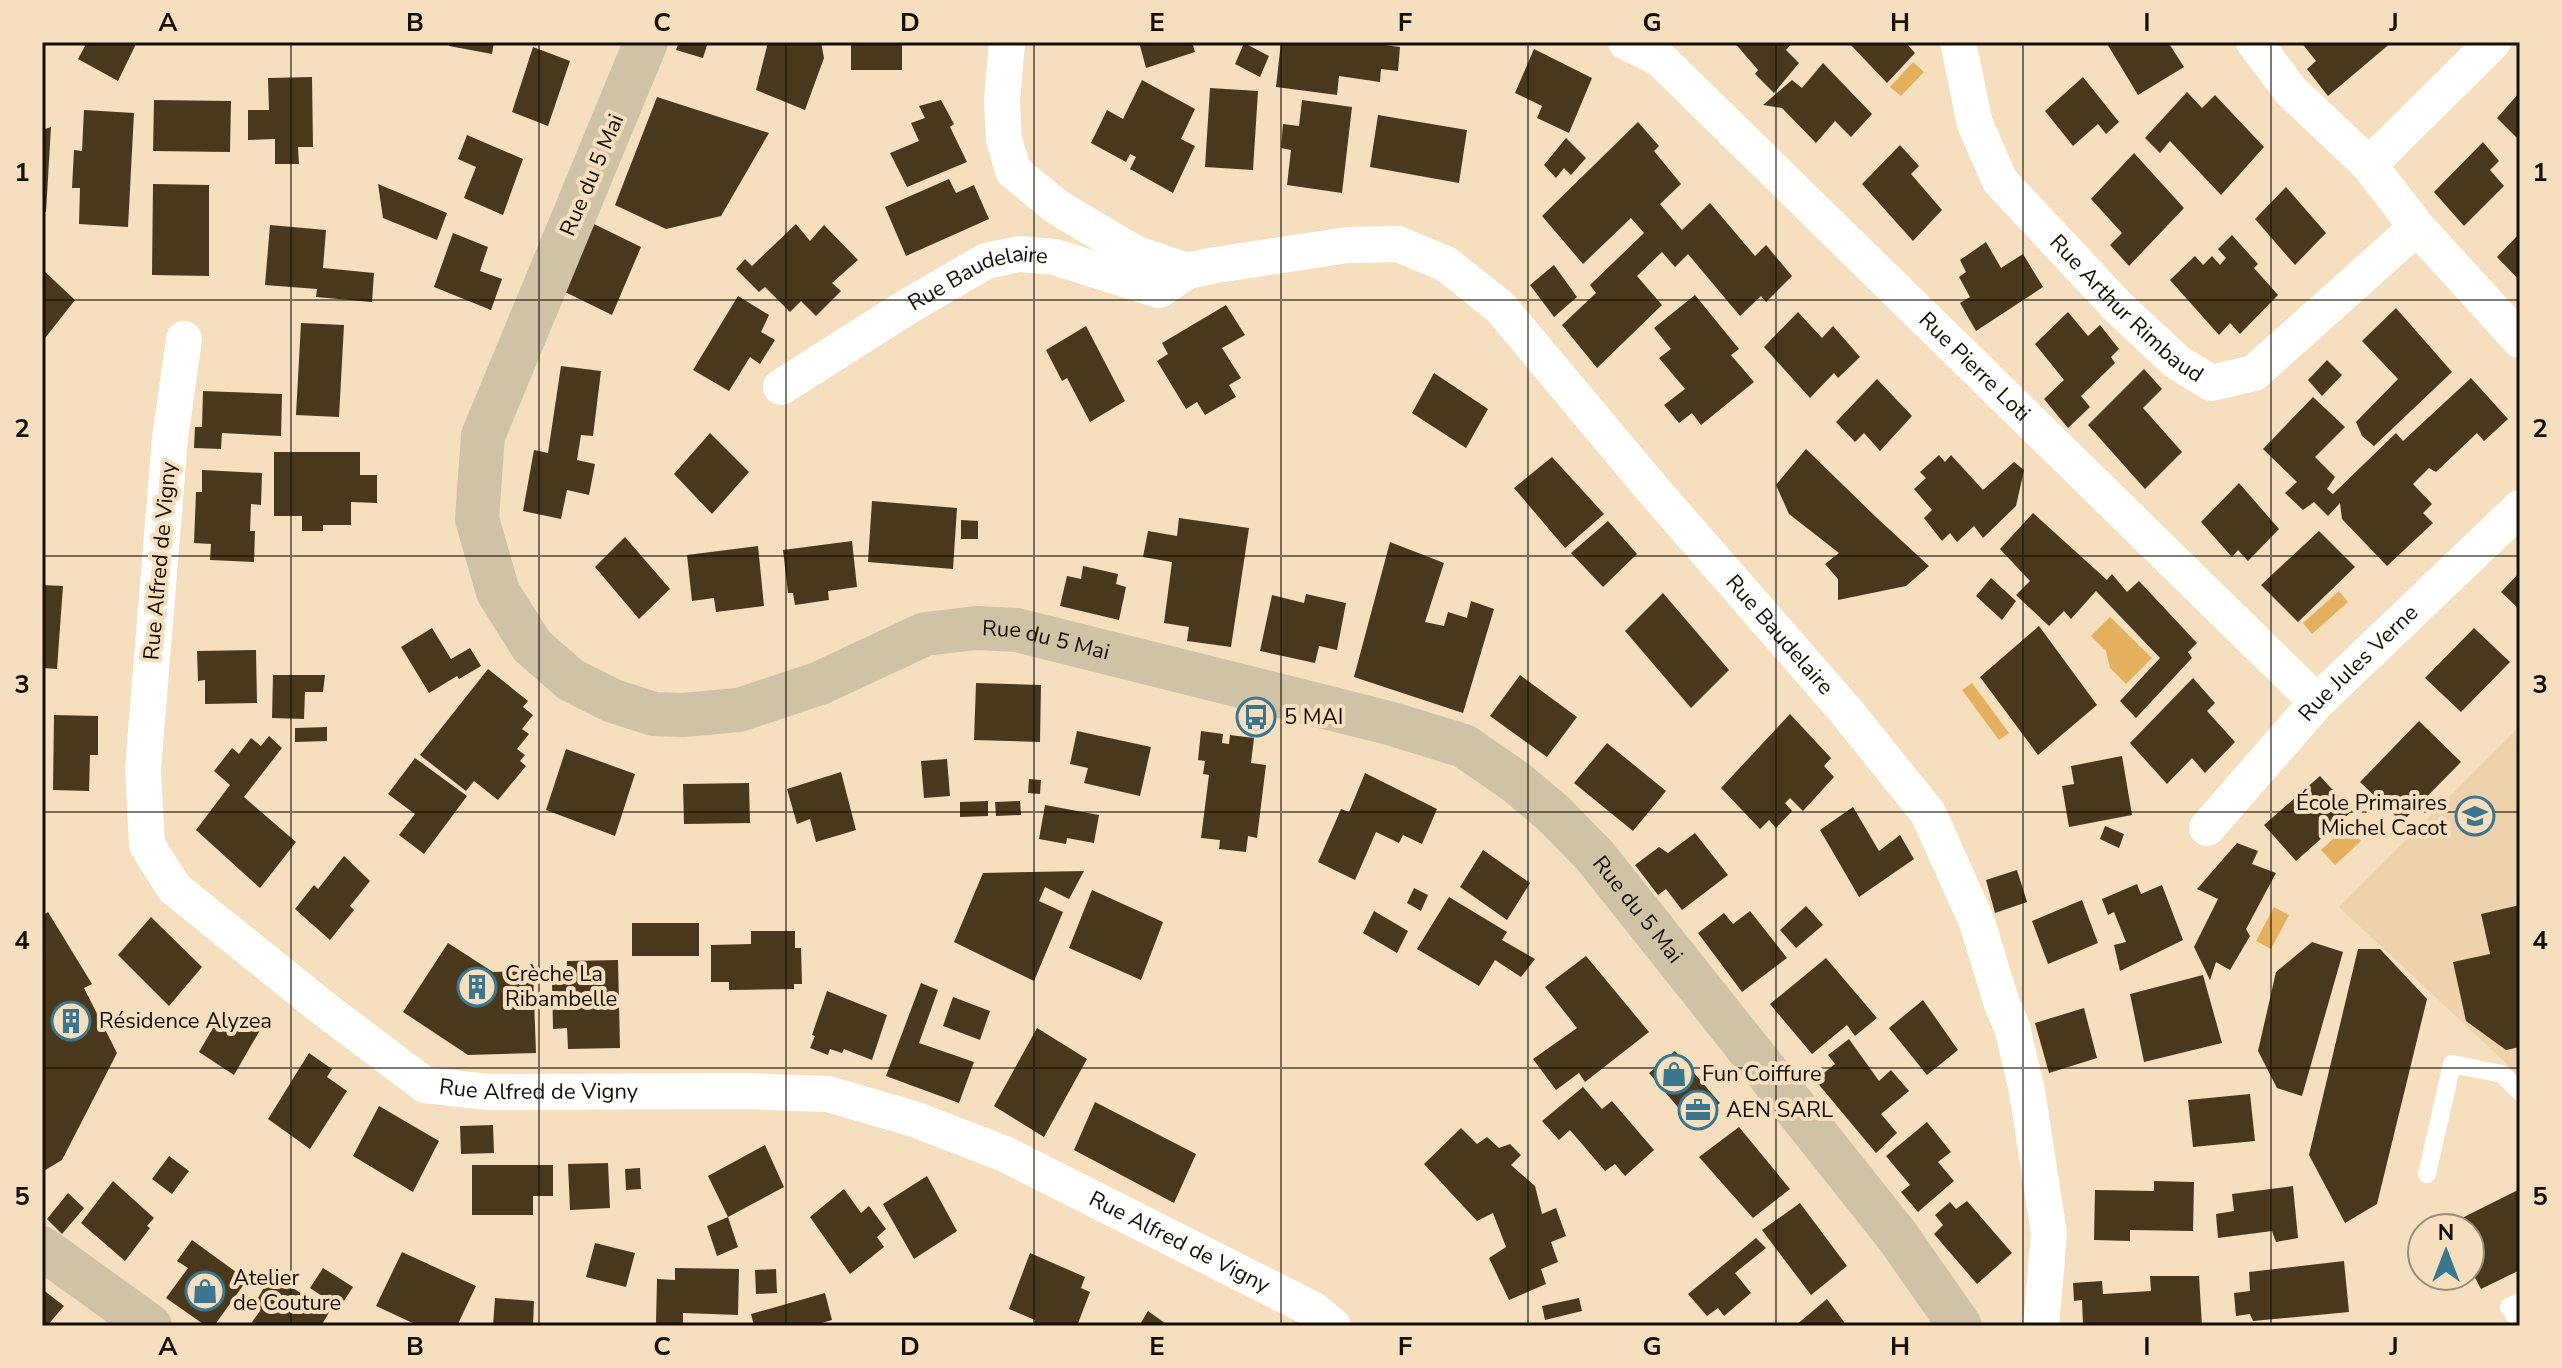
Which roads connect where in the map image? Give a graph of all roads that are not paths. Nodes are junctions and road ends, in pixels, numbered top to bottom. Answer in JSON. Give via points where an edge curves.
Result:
{"nodes":[{"id":1,"x":646,"y":42,"type":"edge"},
{"id":2,"x":1007,"y":42,"type":"edge"},
{"id":3,"x":1626,"y":42,"type":"edge"},
{"id":4,"x":1958,"y":42,"type":"edge"},
{"id":5,"x":2254,"y":42,"type":"edge"},
{"id":6,"x":2493,"y":42,"type":"edge"},
{"id":7,"x":2369,"y":165,"type":"junction"},
{"id":8,"x":2417,"y":227,"type":"junction"},
{"id":9,"x":1187,"y":271,"type":"junction"},
{"id":10,"x":184,"y":339,"type":"dead end"},
{"id":11,"x":2520,"y":340,"type":"edge"},
{"id":12,"x":781,"y":387,"type":"dead end"},
{"id":13,"x":2520,"y":508,"type":"edge"},
{"id":14,"x":2317,"y":702,"type":"junction"},
{"id":15,"x":2207,"y":828,"type":"dead end"},
{"id":16,"x":2520,"y":1092,"type":"edge"},
{"id":17,"x":2427,"y":1174,"type":"dead end"},
{"id":18,"x":42,"y":1248,"type":"edge"},
{"id":19,"x":2520,"y":1302,"type":"edge"},
{"id":20,"x":2520,"y":1323,"type":"edge"},
{"id":21,"x":150,"y":1326,"type":"edge"},
{"id":22,"x":1333,"y":1326,"type":"edge"},
{"id":23,"x":1960,"y":1326,"type":"edge"},
{"id":24,"x":2041,"y":1326,"type":"edge"}],
"edges":[{"from":1,"to":23,"type":"main road","name":"Rue du 5 Mai","via":[[483,436],[477,519],[498,592],[532,646],[571,680],[613,701],[654,714],[683,715],[753,706],[820,683],[925,634],[1017,630],[1464,746],[1553,813],[1595,856],[1898,1237]]},
{"from":2,"to":9,"type":"street","name":"Rue Baudelaire","via":[[1002,101],[1013,171],[1057,207],[1134,253]]},
{"from":3,"to":14,"type":"street","name":"Rue Pierre Loti","via":[[1659,58]]},
{"from":4,"to":8,"type":"street","name":"Rue Arthur Rimbaud","via":[[1975,124],[2000,181],[2119,308],[2177,362],[2211,383],[2254,373]]},
{"from":5,"to":7,"type":"street","via":[[2290,90]]},
{"from":6,"to":7,"type":"street"},
{"from":7,"to":8,"type":"street"},
{"from":8,"to":11,"type":"street"},
{"from":9,"to":12,"type":"street","name":"Rue Baudelaire","via":[[1159,290],[1055,257],[1019,254],[986,261]]},
{"from":9,"to":24,"type":"street","name":"Rue Baudelaire","via":[[1360,245],[1398,244],[1446,264],[1500,307],[1845,710],[1928,813],[1977,922],[2012,1027],[2046,1209],[2048,1262]]},
{"from":10,"to":22,"type":"street","name":"Rue Alfred de Vigny","via":[[170,438],[143,769],[147,845],[174,888],[425,1085],[488,1092],[828,1094],[1005,1154],[1314,1310]]},
{"from":13,"to":14,"type":"street","name":"Rue Jules Verne"},
{"from":14,"to":15,"type":"street","name":"Rue Jules Verne"},
{"from":16,"to":17,"type":"lane","via":[[2502,1074],[2452,1064]]},
{"from":18,"to":21,"type":"main road"},
{"from":19,"to":20,"type":"lane","via":[[2509,1307]]}]}
